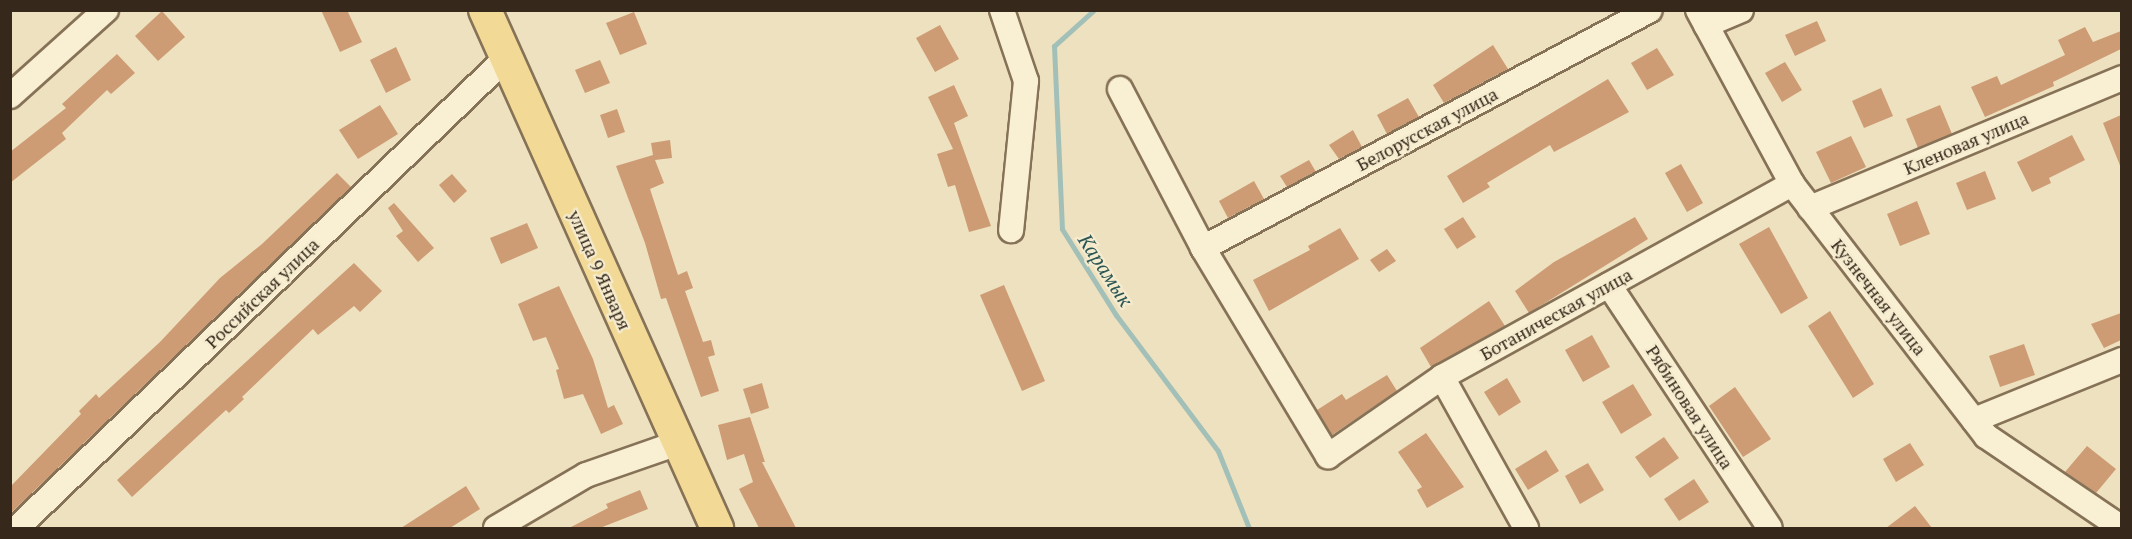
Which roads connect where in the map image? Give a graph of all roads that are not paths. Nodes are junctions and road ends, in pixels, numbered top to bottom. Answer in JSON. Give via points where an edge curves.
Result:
{"nodes":[{"id":1,"x":106,"y":10,"type":"edge"},
{"id":2,"x":468,"y":10,"type":"edge"},
{"id":3,"x":485,"y":10,"type":"edge"},
{"id":4,"x":1002,"y":10,"type":"edge"},
{"id":5,"x":1650,"y":10,"type":"edge"},
{"id":6,"x":1741,"y":10,"type":"edge"},
{"id":7,"x":1702,"y":18,"type":"edge"},
{"id":8,"x":500,"y":64,"type":"junction"},
{"id":9,"x":2121,"y":78,"type":"edge"},
{"id":10,"x":1120,"y":89,"type":"dead end"},
{"id":11,"x":10,"y":96,"type":"edge"},
{"id":12,"x":1791,"y":184,"type":"junction"},
{"id":13,"x":1810,"y":208,"type":"junction"},
{"id":14,"x":1011,"y":230,"type":"dead end"},
{"id":15,"x":1203,"y":249,"type":"junction"},
{"id":16,"x":1609,"y":285,"type":"junction"},
{"id":17,"x":2121,"y":360,"type":"edge"},
{"id":18,"x":1442,"y":377,"type":"junction"},
{"id":19,"x":1974,"y":420,"type":"junction"},
{"id":20,"x":670,"y":445,"type":"junction"},
{"id":21,"x":17,"y":528,"type":"edge"},
{"id":22,"x":496,"y":528,"type":"edge"},
{"id":23,"x":699,"y":528,"type":"edge"},
{"id":24,"x":717,"y":528,"type":"edge"},
{"id":25,"x":1526,"y":528,"type":"edge"},
{"id":26,"x":1770,"y":528,"type":"edge"},
{"id":27,"x":2121,"y":528,"type":"edge"}],
"edges":[{"from":1,"to":11,"type":"street"},
{"from":2,"to":8,"type":"main road","name":"улица 9 Января"},
{"from":3,"to":8,"type":"main road","name":"улица 9 Января"},
{"from":4,"to":14,"type":"street","via":[[1026,81]]},
{"from":5,"to":15,"type":"street","name":"Белорусская улица"},
{"from":6,"to":7,"type":"street"},
{"from":7,"to":12,"type":"street","name":"Кузнечная улица"},
{"from":8,"to":20,"type":"main road","name":"улица 9 Января"},
{"from":8,"to":21,"type":"street","name":"Российская улица"},
{"from":9,"to":13,"type":"street","name":"Кленовая улица"},
{"from":10,"to":15,"type":"street"},
{"from":12,"to":13,"type":"street","name":"Кузнечная улица"},
{"from":12,"to":16,"type":"street","name":"Ботаническая улица"},
{"from":13,"to":19,"type":"street","name":"Кузнечная улица"},
{"from":15,"to":18,"type":"street","name":"Ботаническая улица","via":[[1328,456]]},
{"from":16,"to":18,"type":"street","name":"Ботаническая улица"},
{"from":16,"to":26,"type":"street","name":"Рябиновая улица"},
{"from":17,"to":19,"type":"street"},
{"from":18,"to":25,"type":"street"},
{"from":19,"to":27,"type":"street","name":"Кузнечная улица","via":[[1986,436]]},
{"from":20,"to":22,"type":"street","via":[[586,475]]},
{"from":20,"to":23,"type":"main road","name":"улица 9 Января"},
{"from":20,"to":24,"type":"main road","name":"улица 9 Января"}]}
